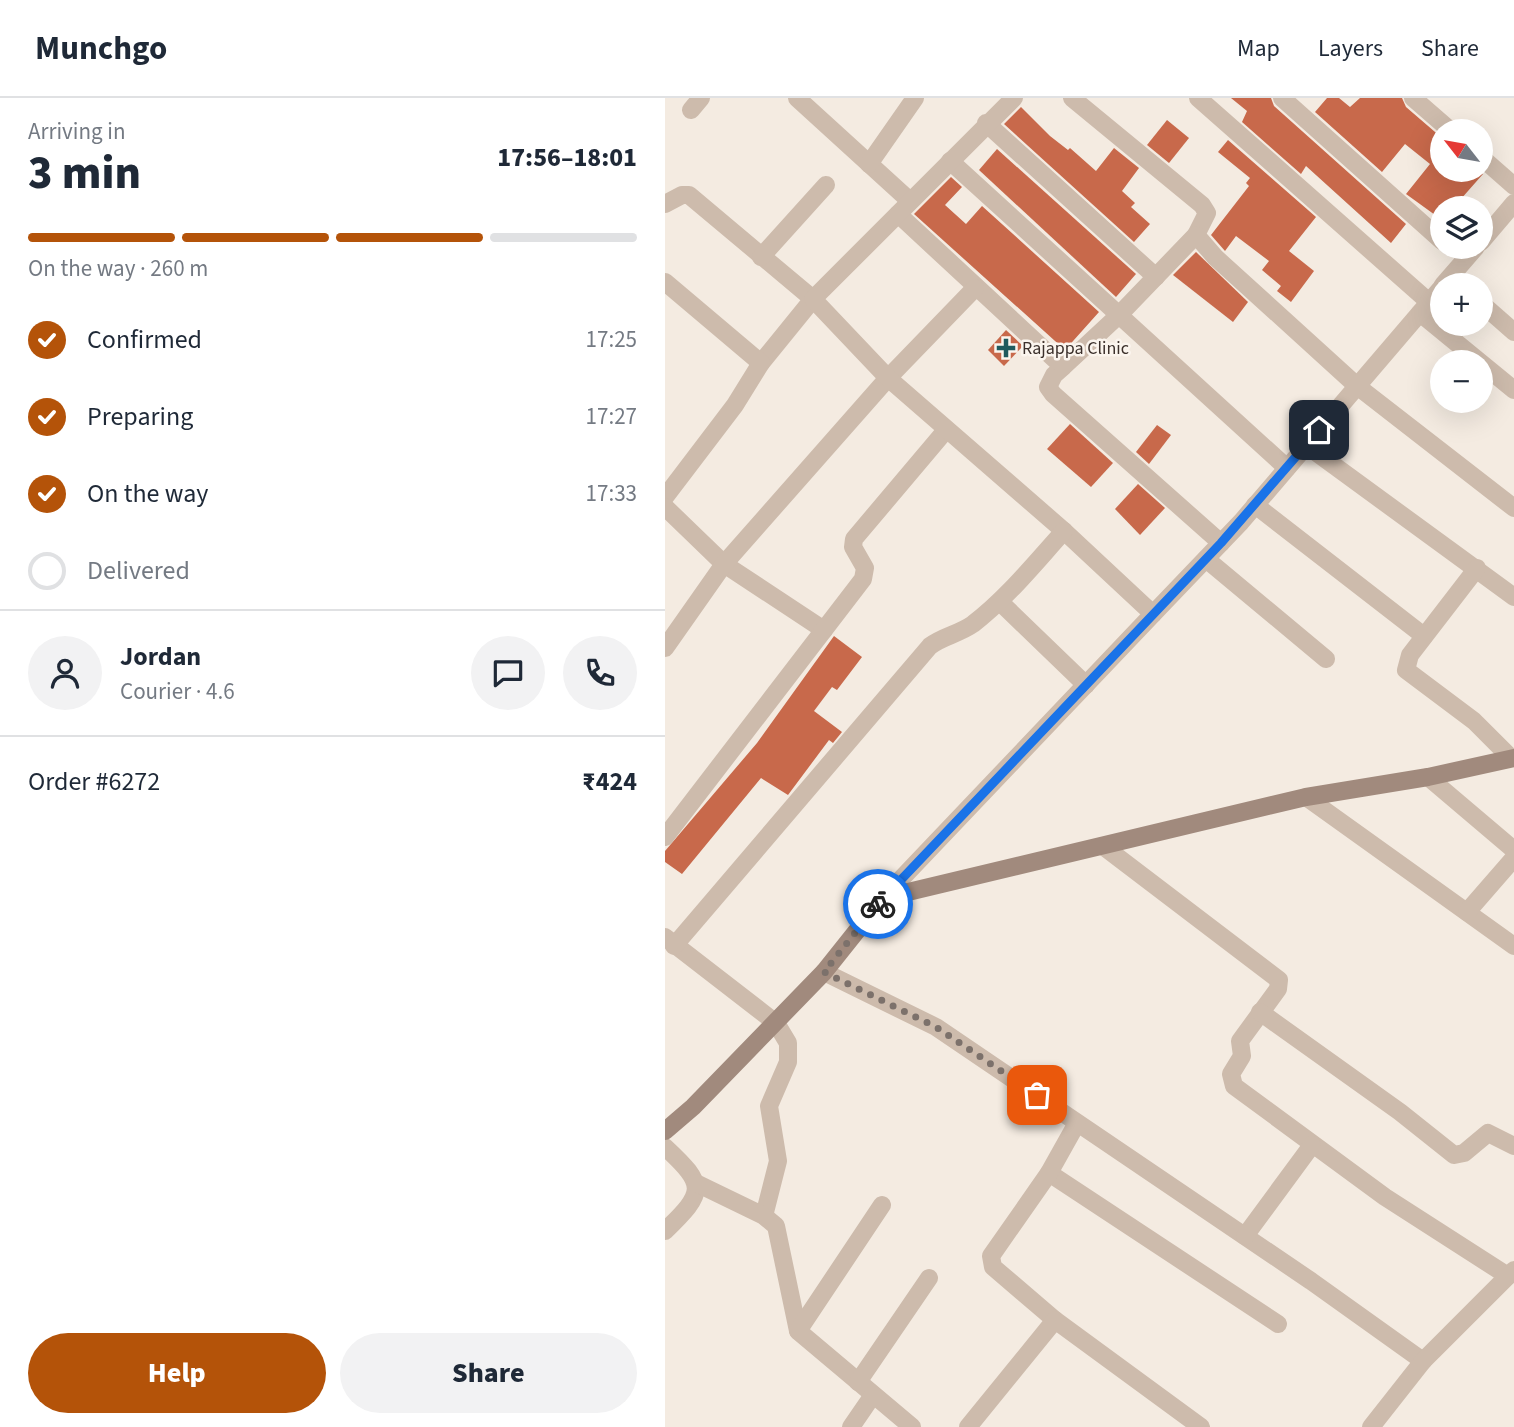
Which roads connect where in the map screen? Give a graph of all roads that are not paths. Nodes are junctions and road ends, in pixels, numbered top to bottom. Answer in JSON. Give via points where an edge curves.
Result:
{"nodes":[{"id":1,"x":915,"y":98,"type":"edge"},
{"id":2,"x":1014,"y":98,"type":"edge"},
{"id":3,"x":1072,"y":98,"type":"edge"},
{"id":4,"x":1198,"y":98,"type":"edge"},
{"id":5,"x":1282,"y":98,"type":"edge"},
{"id":6,"x":1413,"y":98,"type":"edge"},
{"id":7,"x":799,"y":99,"type":"edge"},
{"id":8,"x":1437,"y":119,"type":"edge"},
{"id":9,"x":986,"y":123,"type":"junction"},
{"id":10,"x":950,"y":161,"type":"junction"},
{"id":11,"x":869,"y":164,"type":"junction"},
{"id":12,"x":1493,"y":168,"type":"edge"},
{"id":13,"x":825,"y":185,"type":"dead end"},
{"id":14,"x":1514,"y":186,"type":"edge"},
{"id":15,"x":1514,"y":203,"type":"edge"},
{"id":16,"x":665,"y":204,"type":"edge"},
{"id":17,"x":904,"y":208,"type":"junction"},
{"id":18,"x":1493,"y":228,"type":"edge"},
{"id":19,"x":1430,"y":230,"type":"edge"},
{"id":20,"x":1196,"y":234,"type":"junction"},
{"id":21,"x":761,"y":257,"type":"junction"},
{"id":22,"x":1156,"y":277,"type":"junction"},
{"id":23,"x":665,"y":282,"type":"edge"},
{"id":24,"x":975,"y":288,"type":"junction"},
{"id":25,"x":813,"y":299,"type":"junction"},
{"id":26,"x":1430,"y":301,"type":"edge"},
{"id":27,"x":1424,"y":307,"type":"junction"},
{"id":28,"x":1493,"y":314,"type":"edge"},
{"id":29,"x":1119,"y":315,"type":"junction"},
{"id":30,"x":1514,"y":332,"type":"edge"},
{"id":31,"x":761,"y":363,"type":"junction"},
{"id":32,"x":1063,"y":368,"type":"junction"},
{"id":33,"x":888,"y":378,"type":"junction"},
{"id":34,"x":1357,"y":386,"type":"junction"},
{"id":35,"x":1514,"y":390,"type":"edge"},
{"id":36,"x":946,"y":430,"type":"junction"},
{"id":37,"x":1306,"y":444,"type":"junction"},
{"id":38,"x":1287,"y":468,"type":"junction"},
{"id":39,"x":665,"y":497,"type":"edge"},
{"id":40,"x":1255,"y":505,"type":"junction"},
{"id":41,"x":665,"y":507,"type":"edge"},
{"id":42,"x":1514,"y":508,"type":"edge"},
{"id":43,"x":1064,"y":531,"type":"junction"},
{"id":44,"x":1221,"y":543,"type":"junction"},
{"id":45,"x":1206,"y":559,"type":"junction"},
{"id":46,"x":724,"y":564,"type":"junction"},
{"id":47,"x":1477,"y":568,"type":"junction"},
{"id":48,"x":1514,"y":597,"type":"edge"},
{"id":49,"x":1000,"y":601,"type":"junction"},
{"id":50,"x":1153,"y":614,"type":"junction"},
{"id":51,"x":824,"y":630,"type":"junction"},
{"id":52,"x":1424,"y":636,"type":"junction"},
{"id":53,"x":665,"y":648,"type":"edge"},
{"id":54,"x":1326,"y":659,"type":"dead end"},
{"id":55,"x":1086,"y":685,"type":"junction"},
{"id":56,"x":1512,"y":758,"type":"edge"},
{"id":57,"x":1428,"y":777,"type":"junction"},
{"id":58,"x":1306,"y":797,"type":"junction"},
{"id":59,"x":665,"y":837,"type":"edge"},
{"id":60,"x":1103,"y":846,"type":"junction"},
{"id":61,"x":1514,"y":850,"type":"edge"},
{"id":62,"x":1514,"y":858,"type":"edge"},
{"id":63,"x":883,"y":898,"type":"junction"},
{"id":64,"x":1467,"y":912,"type":"junction"},
{"id":65,"x":670,"y":941,"type":"edge"},
{"id":66,"x":1514,"y":946,"type":"edge"},
{"id":67,"x":824,"y":972,"type":"junction"},
{"id":68,"x":1259,"y":1012,"type":"junction"},
{"id":69,"x":776,"y":1023,"type":"junction"},
{"id":70,"x":1077,"y":1123,"type":"junction"},
{"id":71,"x":665,"y":1131,"type":"edge"},
{"id":72,"x":1312,"y":1145,"type":"junction"},
{"id":73,"x":1514,"y":1146,"type":"edge"},
{"id":74,"x":665,"y":1147,"type":"edge"},
{"id":75,"x":1048,"y":1173,"type":"junction"},
{"id":76,"x":696,"y":1183,"type":"junction"},
{"id":77,"x":882,"y":1205,"type":"dead end"},
{"id":78,"x":764,"y":1216,"type":"junction"},
{"id":79,"x":665,"y":1231,"type":"edge"},
{"id":80,"x":1245,"y":1236,"type":"junction"},
{"id":81,"x":1511,"y":1273,"type":"edge"},
{"id":82,"x":929,"y":1278,"type":"dead end"},
{"id":83,"x":1055,"y":1320,"type":"junction"},
{"id":84,"x":1279,"y":1324,"type":"dead end"},
{"id":85,"x":798,"y":1331,"type":"junction"},
{"id":86,"x":1423,"y":1362,"type":"junction"},
{"id":87,"x":857,"y":1382,"type":"junction"},
{"id":88,"x":873,"y":1395,"type":"junction"},
{"id":89,"x":851,"y":1427,"type":"edge"},
{"id":90,"x":912,"y":1427,"type":"edge"},
{"id":91,"x":968,"y":1427,"type":"edge"},
{"id":92,"x":1201,"y":1427,"type":"edge"},
{"id":93,"x":1371,"y":1427,"type":"edge"}],
"edges":[{"from":1,"to":11,"type":"street"},
{"from":2,"to":9,"type":"street"},
{"from":3,"to":20,"type":"street","via":[[1202,205],[1207,214]]},
{"from":4,"to":27,"type":"street"},
{"from":5,"to":19,"type":"street"},
{"from":6,"to":8,"type":"street"},
{"from":7,"to":11,"type":"street"},
{"from":9,"to":10,"type":"street"},
{"from":9,"to":22,"type":"street"},
{"from":10,"to":17,"type":"street"},
{"from":10,"to":29,"type":"street"},
{"from":11,"to":17,"type":"street"},
{"from":12,"to":14,"type":"street"},
{"from":13,"to":21,"type":"street"},
{"from":15,"to":18,"type":"street"},
{"from":16,"to":21,"type":"street","via":[[689,195]]},
{"from":17,"to":24,"type":"street"},
{"from":17,"to":25,"type":"street"},
{"from":20,"to":22,"type":"street"},
{"from":20,"to":34,"type":"street","via":[[1215,257]]},
{"from":21,"to":25,"type":"street"},
{"from":22,"to":29,"type":"street"},
{"from":23,"to":31,"type":"street"},
{"from":24,"to":32,"type":"street"},
{"from":24,"to":33,"type":"street"},
{"from":25,"to":31,"type":"street"},
{"from":25,"to":33,"type":"street"},
{"from":26,"to":27,"type":"street"},
{"from":27,"to":34,"type":"street"},
{"from":27,"to":35,"type":"street"},
{"from":28,"to":30,"type":"street"},
{"from":29,"to":32,"type":"street"},
{"from":29,"to":38,"type":"street"},
{"from":31,"to":39,"type":"street"},
{"from":32,"to":44,"type":"street","via":[[1049,381],[1053,394]]},
{"from":33,"to":36,"type":"street"},
{"from":33,"to":46,"type":"street"},
{"from":34,"to":37,"type":"street"},
{"from":34,"to":42,"type":"street"},
{"from":36,"to":43,"type":"street"},
{"from":36,"to":51,"type":"street","via":[[854,539],[865,574]]},
{"from":37,"to":38,"type":"street"},
{"from":37,"to":47,"type":"street"},
{"from":38,"to":40,"type":"street"},
{"from":40,"to":44,"type":"street"},
{"from":40,"to":52,"type":"street"},
{"from":41,"to":46,"type":"street"},
{"from":43,"to":49,"type":"street"},
{"from":43,"to":50,"type":"street"},
{"from":44,"to":45,"type":"street"},
{"from":45,"to":50,"type":"street"},
{"from":45,"to":54,"type":"street"},
{"from":46,"to":51,"type":"street"},
{"from":46,"to":53,"type":"street"},
{"from":47,"to":48,"type":"street"},
{"from":47,"to":52,"type":"street"},
{"from":49,"to":55,"type":"street"},
{"from":49,"to":65,"type":"street","via":[[966,629],[930,646]]},
{"from":50,"to":55,"type":"street"},
{"from":51,"to":59,"type":"street"},
{"from":52,"to":56,"type":"street","via":[[1406,661],[1406,670],[1474,721]]},
{"from":55,"to":63,"type":"street"},
{"from":56,"to":57,"type":"main road"},
{"from":57,"to":58,"type":"main road"},
{"from":57,"to":61,"type":"street"},
{"from":58,"to":60,"type":"main road"},
{"from":58,"to":64,"type":"street"},
{"from":60,"to":63,"type":"main road"},
{"from":60,"to":68,"type":"street","via":[[1279,980],[1278,989]]},
{"from":62,"to":64,"type":"street"},
{"from":63,"to":67,"type":"main road"},
{"from":64,"to":66,"type":"street"},
{"from":65,"to":69,"type":"street"},
{"from":67,"to":69,"type":"main road"},
{"from":67,"to":70,"type":"street","via":[[936,1027]]},
{"from":68,"to":72,"type":"street","via":[[1240,1041],[1242,1056],[1230,1080]]},
{"from":68,"to":73,"type":"street","via":[[1400,1111],[1454,1155],[1464,1153],[1488,1133]]},
{"from":69,"to":71,"type":"main road"},
{"from":69,"to":78,"type":"street","via":[[788,1043],[788,1062],[769,1106],[778,1161]]},
{"from":70,"to":75,"type":"street"},
{"from":70,"to":80,"type":"street"},
{"from":72,"to":80,"type":"street"},
{"from":72,"to":81,"type":"street"},
{"from":74,"to":76,"type":"street","via":[[691,1171]]},
{"from":75,"to":83,"type":"street","via":[[991,1256],[993,1267]]},
{"from":75,"to":84,"type":"street"},
{"from":76,"to":78,"type":"street"},
{"from":76,"to":79,"type":"street","via":[[688,1208]]},
{"from":77,"to":85,"type":"street"},
{"from":78,"to":85,"type":"street","via":[[776,1226]]},
{"from":80,"to":86,"type":"street"},
{"from":81,"to":86,"type":"street"},
{"from":82,"to":87,"type":"street"},
{"from":83,"to":91,"type":"street"},
{"from":83,"to":92,"type":"street"},
{"from":85,"to":87,"type":"street"},
{"from":86,"to":93,"type":"street"},
{"from":87,"to":88,"type":"street"},
{"from":88,"to":89,"type":"street"},
{"from":88,"to":90,"type":"street"}]}
